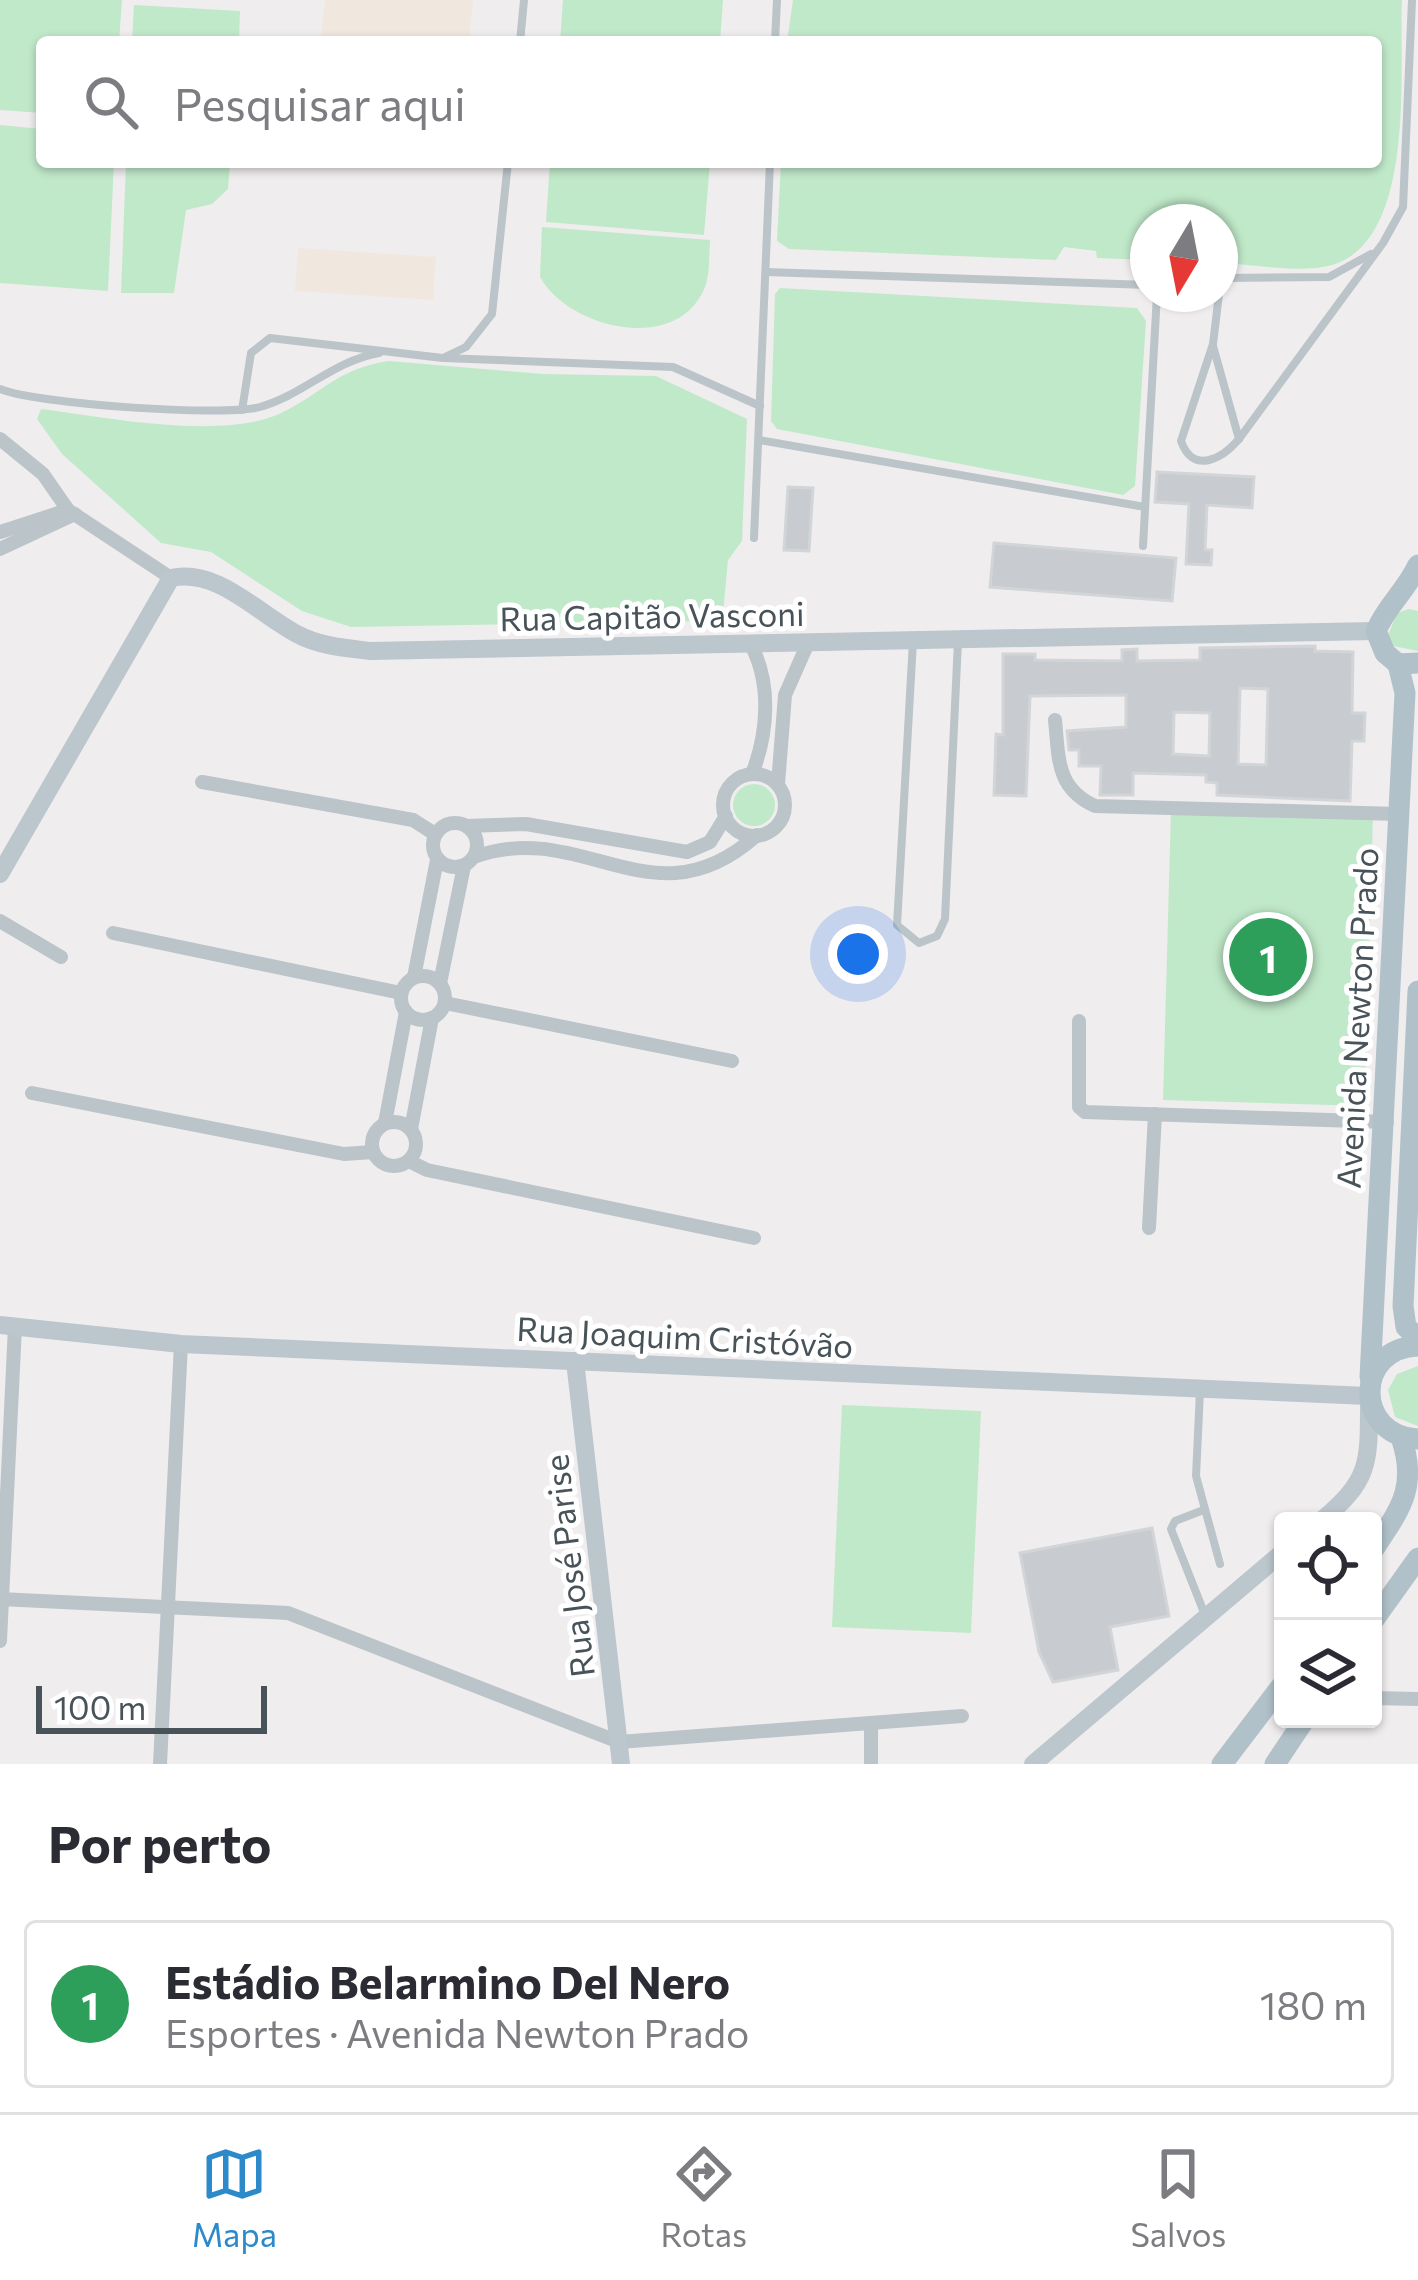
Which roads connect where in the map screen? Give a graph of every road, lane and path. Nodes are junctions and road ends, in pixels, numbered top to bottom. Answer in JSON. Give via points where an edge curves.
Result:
{"nodes":[{"id":1,"x":524,"y":0,"type":"edge"},
{"id":2,"x":777,"y":0,"type":"edge"},
{"id":3,"x":1412,"y":0,"type":"edge"},
{"id":4,"x":521,"y":36,"type":"edge"},
{"id":5,"x":776,"y":36,"type":"edge"},
{"id":6,"x":507,"y":168,"type":"edge"},
{"id":7,"x":770,"y":168,"type":"edge"},
{"id":8,"x":1377,"y":250,"type":"junction"},
{"id":9,"x":766,"y":272,"type":"junction"},
{"id":10,"x":1238,"y":276,"type":"edge"},
{"id":11,"x":1130,"y":284,"type":"edge"},
{"id":12,"x":1156,"y":312,"type":"edge"},
{"id":13,"x":1217,"y":312,"type":"edge"},
{"id":14,"x":1213,"y":344,"type":"junction"},
{"id":15,"x":387,"y":351,"type":"junction"},
{"id":16,"x":443,"y":358,"type":"junction"},
{"id":17,"x":0,"y":389,"type":"edge"},
{"id":18,"x":760,"y":406,"type":"junction"},
{"id":19,"x":242,"y":410,"type":"junction"},
{"id":20,"x":0,"y":439,"type":"edge"},
{"id":21,"x":1239,"y":439,"type":"junction"},
{"id":22,"x":759,"y":440,"type":"junction"},
{"id":23,"x":1145,"y":507,"type":"junction"},
{"id":24,"x":71,"y":512,"type":"junction"},
{"id":25,"x":0,"y":532,"type":"edge"},
{"id":26,"x":754,"y":538,"type":"dead end"},
{"id":27,"x":1143,"y":546,"type":"dead end"},
{"id":28,"x":0,"y":549,"type":"edge"},
{"id":29,"x":1418,"y":565,"type":"edge"},
{"id":30,"x":171,"y":578,"type":"junction"},
{"id":31,"x":1411,"y":597,"type":"edge"},
{"id":32,"x":1376,"y":631,"type":"junction"},
{"id":33,"x":913,"y":640,"type":"junction"},
{"id":34,"x":958,"y":640,"type":"junction"},
{"id":35,"x":750,"y":643,"type":"junction"},
{"id":36,"x":808,"y":643,"type":"junction"},
{"id":37,"x":1408,"y":664,"type":"edge"},
{"id":38,"x":765,"y":692,"type":"junction"},
{"id":39,"x":785,"y":695,"type":"junction"},
{"id":40,"x":1055,"y":720,"type":"dead end"},
{"id":41,"x":762,"y":744,"type":"junction"},
{"id":42,"x":780,"y":745,"type":"junction"},
{"id":43,"x":752,"y":774,"type":"junction"},
{"id":44,"x":202,"y":782,"type":"dead end"},
{"id":45,"x":778,"y":784,"type":"junction"},
{"id":46,"x":1400,"y":814,"type":"junction"},
{"id":47,"x":726,"y":817,"type":"junction"},
{"id":48,"x":466,"y":826,"type":"junction"},
{"id":49,"x":435,"y":834,"type":"junction"},
{"id":50,"x":757,"y":835,"type":"junction"},
{"id":51,"x":437,"y":860,"type":"junction"},
{"id":52,"x":469,"y":861,"type":"junction"},
{"id":53,"x":0,"y":874,"type":"edge"},
{"id":54,"x":0,"y":921,"type":"edge"},
{"id":55,"x":113,"y":933,"type":"dead end"},
{"id":56,"x":61,"y":957,"type":"dead end"},
{"id":57,"x":414,"y":977,"type":"junction"},
{"id":58,"x":440,"y":983,"type":"junction"},
{"id":59,"x":1418,"y":991,"type":"edge"},
{"id":60,"x":401,"y":993,"type":"junction"},
{"id":61,"x":445,"y":1003,"type":"junction"},
{"id":62,"x":406,"y":1012,"type":"junction"},
{"id":63,"x":432,"y":1018,"type":"junction"},
{"id":64,"x":1079,"y":1021,"type":"dead end"},
{"id":65,"x":732,"y":1061,"type":"dead end"},
{"id":66,"x":32,"y":1093,"type":"dead end"},
{"id":67,"x":1154,"y":1114,"type":"junction"},
{"id":68,"x":1387,"y":1122,"type":"junction"},
{"id":69,"x":385,"y":1123,"type":"junction"},
{"id":70,"x":411,"y":1129,"type":"junction"},
{"id":71,"x":373,"y":1152,"type":"junction"},
{"id":72,"x":409,"y":1161,"type":"junction"},
{"id":73,"x":1149,"y":1228,"type":"dead end"},
{"id":74,"x":754,"y":1238,"type":"dead end"},
{"id":75,"x":8,"y":1326,"type":"edge"},
{"id":76,"x":1418,"y":1342,"type":"edge"},
{"id":77,"x":181,"y":1344,"type":"junction"},
{"id":78,"x":575,"y":1361,"type":"junction"},
{"id":79,"x":1200,"y":1390,"type":"junction"},
{"id":80,"x":1369,"y":1392,"type":"junction"},
{"id":81,"x":1410,"y":1438,"type":"edge"},
{"id":82,"x":1201,"y":1510,"type":"junction"},
{"id":83,"x":1331,"y":1512,"type":"edge"},
{"id":84,"x":1382,"y":1535,"type":"edge"},
{"id":85,"x":1418,"y":1558,"type":"edge"},
{"id":86,"x":1274,"y":1559,"type":"edge"},
{"id":87,"x":1220,"y":1564,"type":"dead end"},
{"id":88,"x":1,"y":1599,"type":"edge"},
{"id":89,"x":169,"y":1605,"type":"junction"},
{"id":90,"x":1206,"y":1616,"type":"junction"},
{"id":91,"x":1374,"y":1620,"type":"edge"},
{"id":92,"x":0,"y":1641,"type":"edge"},
{"id":93,"x":1274,"y":1696,"type":"edge"},
{"id":94,"x":1382,"y":1698,"type":"edge"},
{"id":95,"x":1418,"y":1699,"type":"edge"},
{"id":96,"x":962,"y":1716,"type":"dead end"},
{"id":97,"x":871,"y":1723,"type":"junction"},
{"id":98,"x":1299,"y":1728,"type":"edge"},
{"id":99,"x":619,"y":1742,"type":"junction"},
{"id":100,"x":160,"y":1764,"type":"edge"},
{"id":101,"x":621,"y":1764,"type":"edge"},
{"id":102,"x":871,"y":1764,"type":"edge"},
{"id":103,"x":1033,"y":1764,"type":"edge"},
{"id":104,"x":1222,"y":1764,"type":"edge"},
{"id":105,"x":1275,"y":1764,"type":"edge"}],
"edges":[{"from":1,"to":4,"type":"lane"},
{"from":2,"to":5,"type":"lane"},
{"from":3,"to":8,"type":"lane","via":[[1407,181],[1403,207]]},
{"from":6,"to":16,"type":"lane","via":[[491,314],[466,347]]},
{"from":7,"to":9,"type":"lane"},
{"from":8,"to":10,"type":"lane","via":[[1329,277]]},
{"from":8,"to":21,"type":"lane"},
{"from":9,"to":11,"type":"lane"},
{"from":9,"to":18,"type":"lane"},
{"from":12,"to":23,"type":"lane"},
{"from":13,"to":14,"type":"lane"},
{"from":14,"to":21,"type":"lane"},
{"from":14,"to":21,"type":"lane","via":[[1183,448],[1208,461]]},
{"from":15,"to":16,"type":"lane"},
{"from":15,"to":19,"type":"lane","via":[[338,364],[282,398]]},
{"from":15,"to":19,"type":"lane","via":[[270,338],[251,353]]},
{"from":16,"to":18,"type":"lane","via":[[673,367]]},
{"from":17,"to":19,"type":"lane","via":[[214,414]]},
{"from":18,"to":22,"type":"lane"},
{"from":20,"to":24,"type":"street","name":"Rua Capitão Vasconi","via":[[44,474]]},
{"from":22,"to":23,"type":"lane"},
{"from":22,"to":26,"type":"lane"},
{"from":23,"to":27,"type":"lane"},
{"from":24,"to":25,"type":"street"},
{"from":24,"to":28,"type":"street"},
{"from":24,"to":30,"type":"street","name":"Rua Capitão Vasconi"},
{"from":29,"to":31,"type":"main road"},
{"from":30,"to":35,"type":"street","name":"Rua Capitão Vasconi","via":[[192,573],[301,636],[370,651]]},
{"from":30,"to":53,"type":"street"},
{"from":31,"to":32,"type":"main road","via":[[1385,610]]},
{"from":32,"to":34,"type":"street","name":"Rua Capitão Vasconi"},
{"from":32,"to":37,"type":"main road"},
{"from":33,"to":34,"type":"street","name":"Rua Capitão Vasconi"},
{"from":33,"to":34,"type":"lane","via":[[897,925],[919,943],[937,936],[945,920]]},
{"from":33,"to":36,"type":"street","name":"Rua Capitão Vasconi"},
{"from":35,"to":36,"type":"street","name":"Rua Capitão Vasconi"},
{"from":35,"to":38,"type":"street"},
{"from":36,"to":39,"type":"street"},
{"from":37,"to":46,"type":"main road","name":"Avenida Newton Prado"},
{"from":38,"to":39,"type":"street"},
{"from":38,"to":41,"type":"street"},
{"from":39,"to":42,"type":"street"},
{"from":40,"to":46,"type":"street","via":[[1061,780],[1095,806]]},
{"from":41,"to":42,"type":"street"},
{"from":41,"to":43,"type":"street"},
{"from":42,"to":45,"type":"street"},
{"from":43,"to":45,"type":"street"},
{"from":43,"to":47,"type":"street","via":[[728,788]]},
{"from":44,"to":49,"type":"street","via":[[413,820]]},
{"from":45,"to":50,"type":"street","via":[[781,820]]},
{"from":46,"to":68,"type":"main road","name":"Avenida Newton Prado"},
{"from":47,"to":48,"type":"street","via":[[710,842],[687,852],[526,824]]},
{"from":47,"to":50,"type":"street"},
{"from":48,"to":49,"type":"street"},
{"from":48,"to":52,"type":"street","via":[[477,844]]},
{"from":49,"to":51,"type":"street"},
{"from":50,"to":52,"type":"street","via":[[718,866],[680,876],[537,847]]},
{"from":51,"to":52,"type":"street","via":[[449,867]]},
{"from":51,"to":57,"type":"street"},
{"from":52,"to":58,"type":"street"},
{"from":54,"to":56,"type":"street"},
{"from":55,"to":60,"type":"street"},
{"from":57,"to":58,"type":"street"},
{"from":57,"to":60,"type":"street"},
{"from":58,"to":61,"type":"street"},
{"from":59,"to":76,"type":"main road","name":"Avenida Newton Prado","via":[[1402,1306]]},
{"from":60,"to":62,"type":"street"},
{"from":61,"to":63,"type":"street"},
{"from":61,"to":65,"type":"street"},
{"from":62,"to":63,"type":"street"},
{"from":62,"to":69,"type":"street"},
{"from":63,"to":70,"type":"street"},
{"from":64,"to":67,"type":"street","via":[[1081,1110]]},
{"from":66,"to":71,"type":"street","via":[[344,1154]]},
{"from":67,"to":68,"type":"street"},
{"from":67,"to":73,"type":"street"},
{"from":68,"to":80,"type":"main road","name":"Avenida Newton Prado"},
{"from":69,"to":70,"type":"street"},
{"from":69,"to":71,"type":"street","via":[[374,1132]]},
{"from":70,"to":72,"type":"street"},
{"from":71,"to":72,"type":"street","via":[[389,1166]]},
{"from":72,"to":74,"type":"street"},
{"from":75,"to":77,"type":"street","name":"Rua Joaquim Cristóvão"},
{"from":75,"to":88,"type":"street"},
{"from":76,"to":80,"type":"main road","via":[[1387,1354]]},
{"from":77,"to":78,"type":"street","name":"Rua Joaquim Cristóvão"},
{"from":77,"to":89,"type":"street"},
{"from":78,"to":79,"type":"street","name":"Rua Joaquim Cristóvão"},
{"from":78,"to":99,"type":"street","name":"Rua José Parise"},
{"from":79,"to":80,"type":"street","name":"Rua Joaquim Cristóvão"},
{"from":79,"to":82,"type":"lane"},
{"from":80,"to":81,"type":"main road","via":[[1380,1424]]},
{"from":80,"to":83,"type":"street","via":[[1364,1475]]},
{"from":81,"to":84,"type":"main road","via":[[1414,1480]]},
{"from":82,"to":87,"type":"lane"},
{"from":82,"to":90,"type":"lane","via":[[1171,1529]]},
{"from":85,"to":91,"type":"main road"},
{"from":86,"to":90,"type":"street"},
{"from":88,"to":89,"type":"street"},
{"from":88,"to":92,"type":"street"},
{"from":89,"to":99,"type":"street","via":[[288,1613]]},
{"from":89,"to":100,"type":"street"},
{"from":90,"to":103,"type":"street"},
{"from":93,"to":104,"type":"main road"},
{"from":94,"to":95,"type":"street"},
{"from":96,"to":97,"type":"street"},
{"from":97,"to":99,"type":"street"},
{"from":97,"to":102,"type":"street"},
{"from":98,"to":105,"type":"main road"},
{"from":99,"to":101,"type":"street","name":"Rua José Parise"}]}
